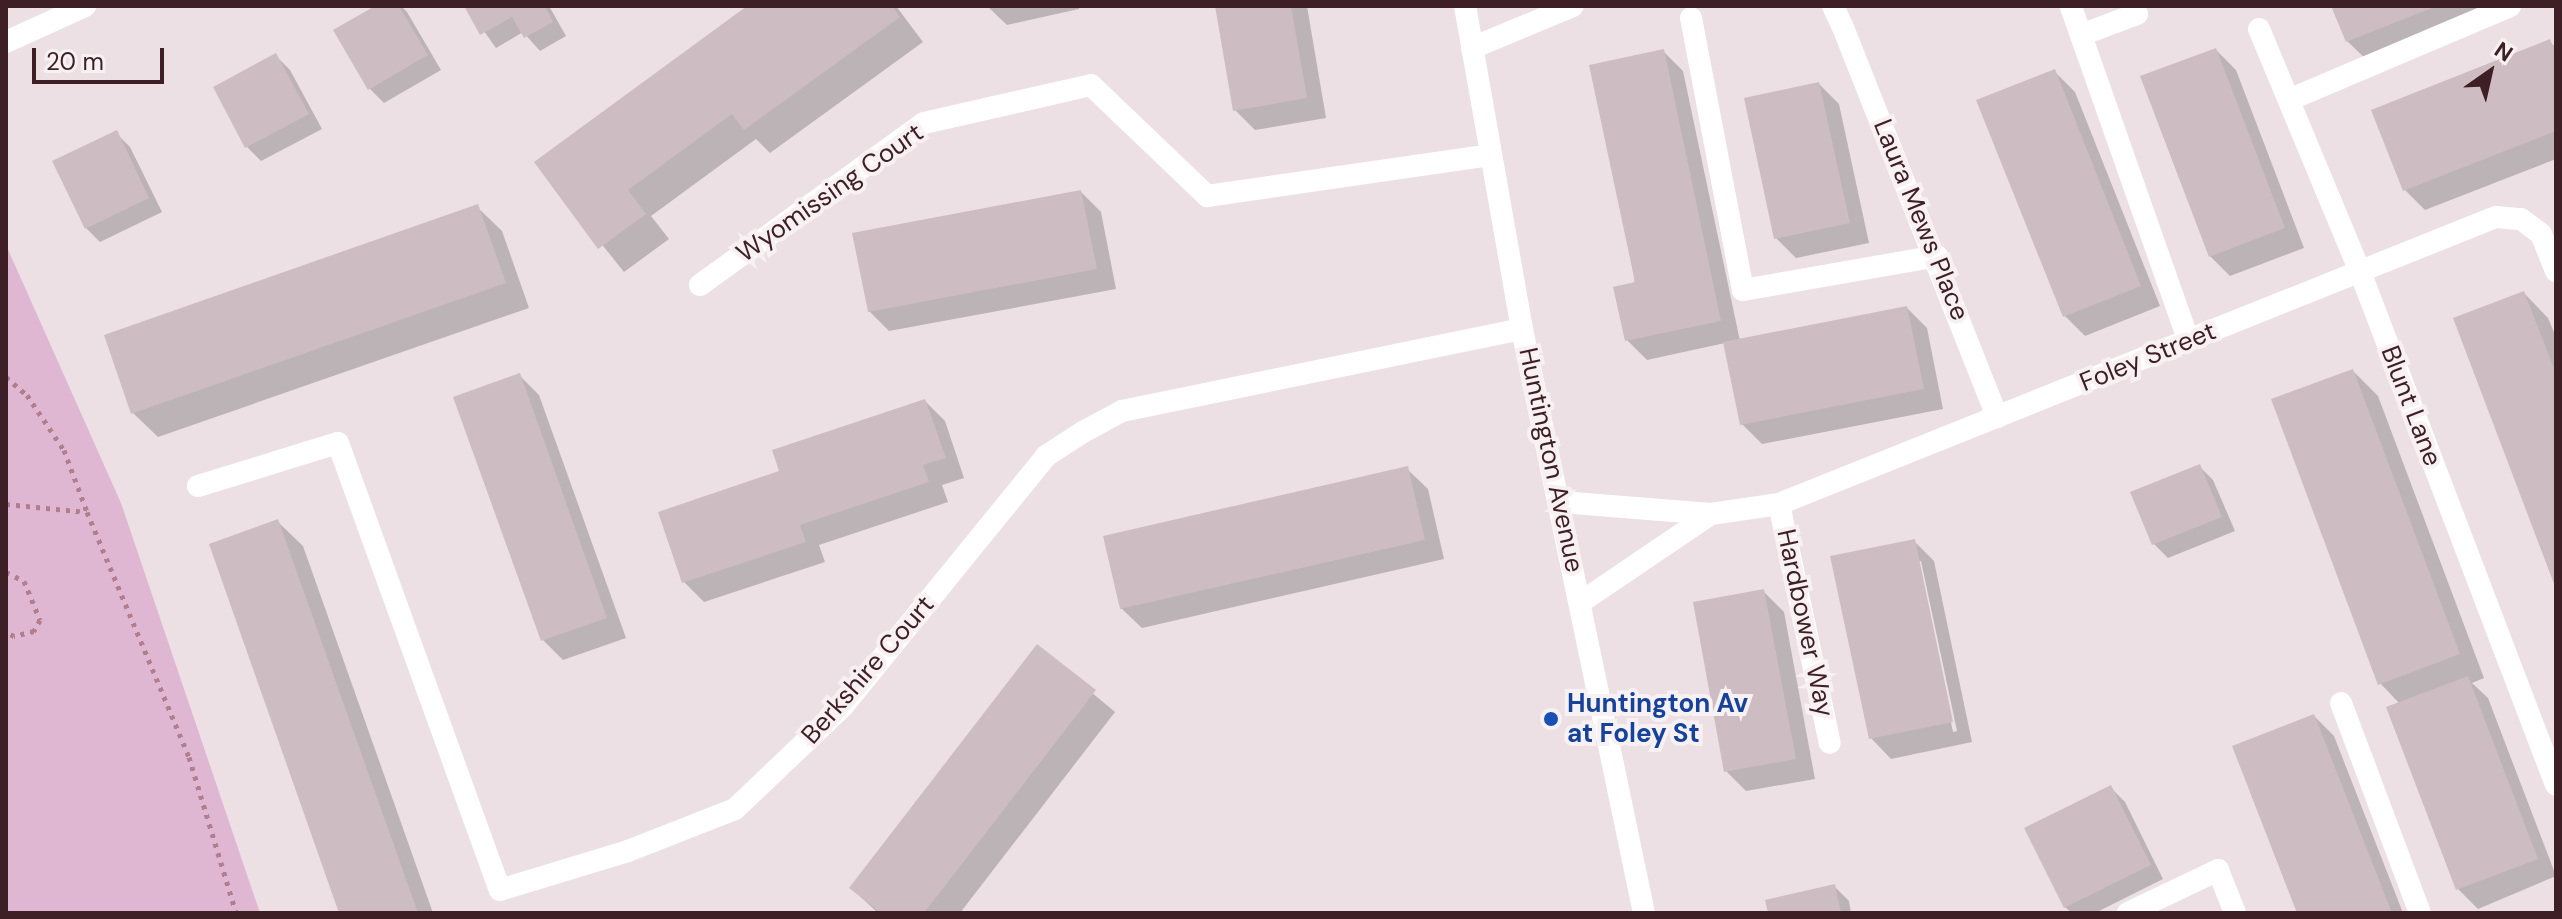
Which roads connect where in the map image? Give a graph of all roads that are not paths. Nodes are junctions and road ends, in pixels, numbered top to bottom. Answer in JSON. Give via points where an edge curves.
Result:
{"nodes":[{"id":1,"x":85,"y":6,"type":"edge"},
{"id":2,"x":1465,"y":6,"type":"edge"},
{"id":3,"x":1573,"y":6,"type":"edge"},
{"id":4,"x":2510,"y":6,"type":"edge"},
{"id":5,"x":2071,"y":7,"type":"edge"},
{"id":6,"x":2137,"y":14,"type":"dead end"},
{"id":7,"x":1837,"y":15,"type":"edge"},
{"id":8,"x":1691,"y":18,"type":"dead end"},
{"id":9,"x":2259,"y":29,"type":"dead end"},
{"id":10,"x":2081,"y":35,"type":"junction"},
{"id":11,"x":6,"y":42,"type":"edge"},
{"id":12,"x":1472,"y":48,"type":"junction"},
{"id":13,"x":2291,"y":99,"type":"junction"},
{"id":14,"x":1490,"y":155,"type":"junction"},
{"id":15,"x":1937,"y":256,"type":"junction"},
{"id":16,"x":2359,"y":269,"type":"junction"},
{"id":17,"x":2556,"y":271,"type":"edge"},
{"id":18,"x":700,"y":285,"type":"dead end"},
{"id":19,"x":1522,"y":329,"type":"junction"},
{"id":20,"x":2188,"y":340,"type":"junction"},
{"id":21,"x":1997,"y":417,"type":"junction"},
{"id":22,"x":198,"y":486,"type":"dead end"},
{"id":23,"x":1561,"y":502,"type":"junction"},
{"id":24,"x":1779,"y":504,"type":"junction"},
{"id":25,"x":1711,"y":514,"type":"junction"},
{"id":26,"x":1581,"y":602,"type":"junction"},
{"id":27,"x":2341,"y":703,"type":"dead end"},
{"id":28,"x":1830,"y":743,"type":"dead end"},
{"id":29,"x":2556,"y":785,"type":"edge"},
{"id":30,"x":1644,"y":913,"type":"edge"},
{"id":31,"x":2128,"y":913,"type":"edge"},
{"id":32,"x":2235,"y":913,"type":"edge"},
{"id":33,"x":2420,"y":913,"type":"edge"}],
"edges":[{"from":1,"to":11,"type":"street"},
{"from":2,"to":12,"type":"street","name":"Huntington Avenue"},
{"from":3,"to":12,"type":"street"},
{"from":4,"to":13,"type":"street"},
{"from":5,"to":10,"type":"street"},
{"from":6,"to":10,"type":"street"},
{"from":7,"to":15,"type":"street","name":"Laura Mews Place"},
{"from":8,"to":15,"type":"street","via":[[1743,290]]},
{"from":9,"to":13,"type":"street","name":"Blunt Lane"},
{"from":10,"to":20,"type":"street"},
{"from":12,"to":14,"type":"street","name":"Huntington Avenue"},
{"from":13,"to":16,"type":"street","name":"Blunt Lane"},
{"from":14,"to":18,"type":"street","name":"Wyomissing Court","via":[[1207,196],[1091,85],[924,123]]},
{"from":14,"to":19,"type":"street","name":"Huntington Avenue"},
{"from":15,"to":21,"type":"street","name":"Laura Mews Place"},
{"from":16,"to":17,"type":"street","name":"Foley Street","via":[[2496,217],[2521,219],[2541,234]]},
{"from":16,"to":20,"type":"street","name":"Foley Street"},
{"from":16,"to":29,"type":"street","name":"Blunt Lane"},
{"from":19,"to":22,"type":"street","name":"Berkshire Court","via":[[1122,411],[1083,432],[1046,456],[843,706],[735,809],[628,851],[500,890],[338,443]]},
{"from":19,"to":23,"type":"street","name":"Huntington Avenue"},
{"from":20,"to":21,"type":"street","name":"Foley Street"},
{"from":21,"to":24,"type":"street","name":"Foley Street"},
{"from":23,"to":25,"type":"street","name":"Foley Street"},
{"from":23,"to":26,"type":"street","name":"Huntington Avenue"},
{"from":24,"to":25,"type":"street","name":"Foley Street"},
{"from":24,"to":28,"type":"street","name":"Hardbower Way"},
{"from":25,"to":26,"type":"street","name":"Foley Street"},
{"from":26,"to":30,"type":"street","name":"Huntington Avenue"},
{"from":27,"to":33,"type":"street"},
{"from":31,"to":32,"type":"street","via":[[2218,870]]}]}
